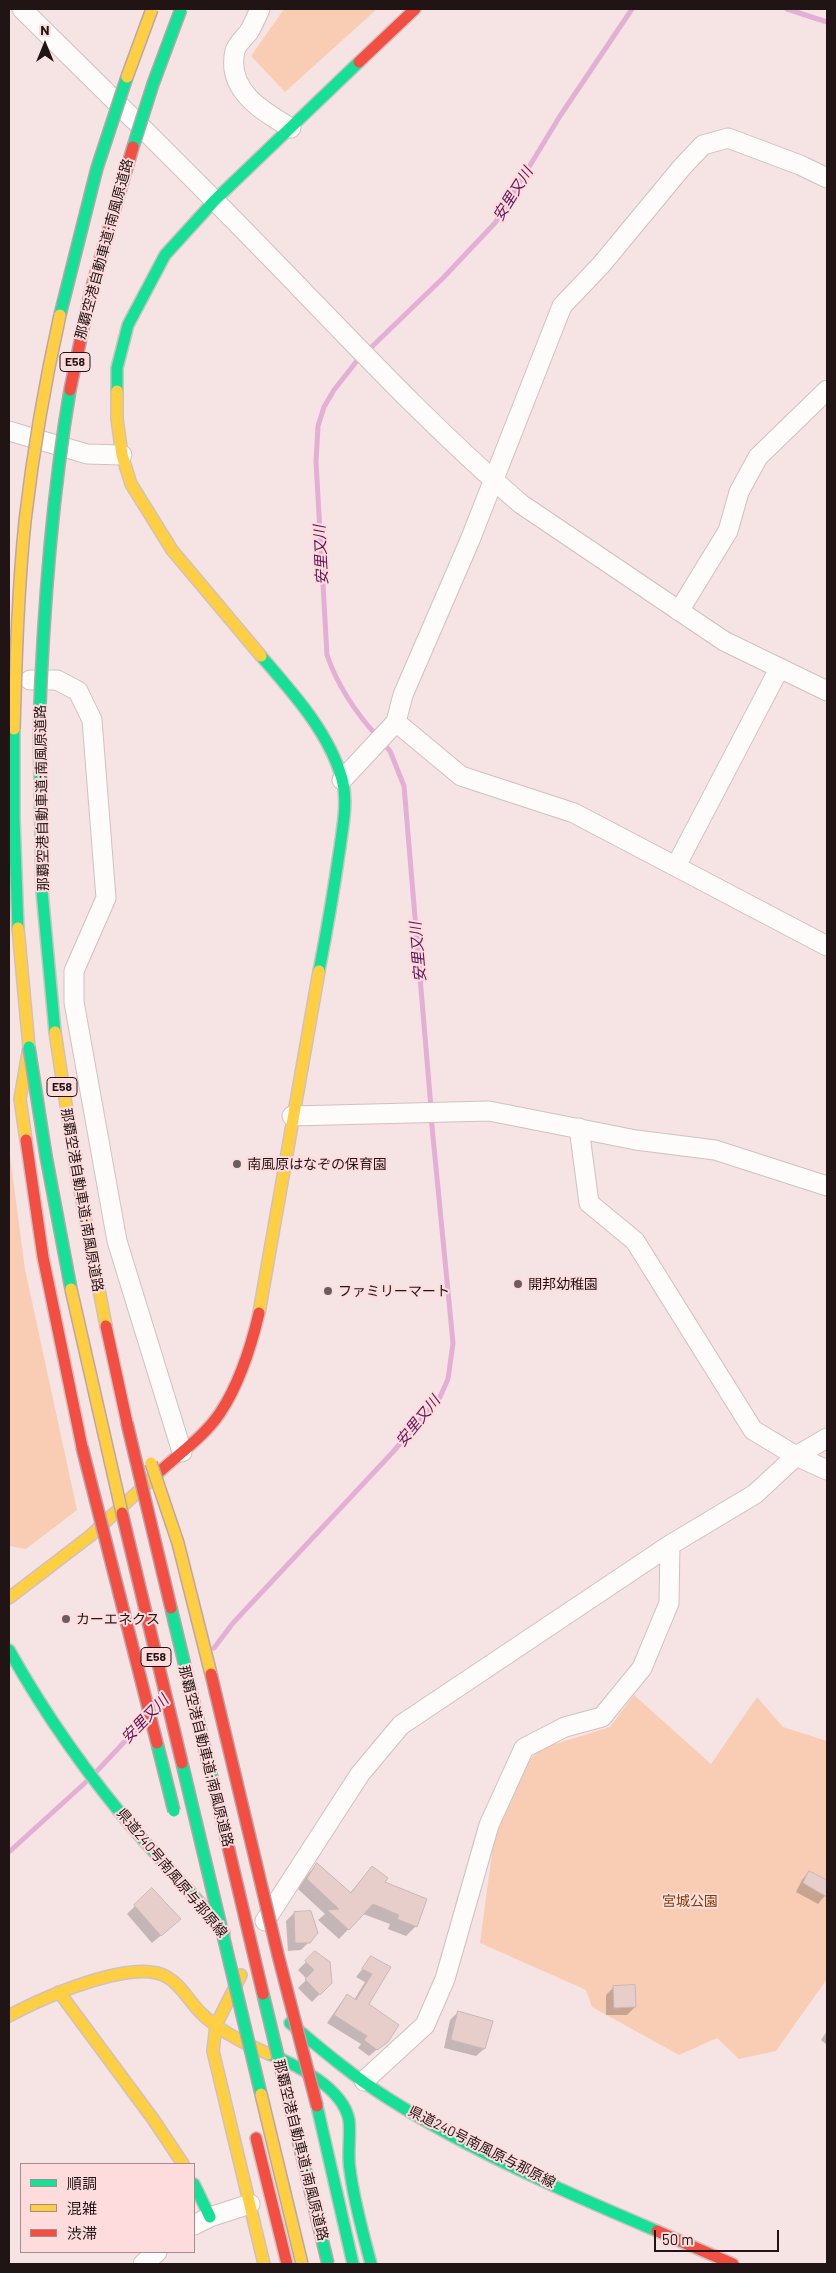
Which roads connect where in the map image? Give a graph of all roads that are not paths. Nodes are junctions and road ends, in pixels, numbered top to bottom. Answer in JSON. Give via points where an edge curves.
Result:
{"nodes":[{"id":1,"x":22,"y":9,"type":"edge"},
{"id":2,"x":152,"y":9,"type":"edge"},
{"id":3,"x":181,"y":9,"type":"edge"},
{"id":4,"x":260,"y":9,"type":"edge"},
{"id":5,"x":415,"y":9,"type":"edge"},
{"id":6,"x":291,"y":128,"type":"junction"},
{"id":7,"x":827,"y":178,"type":"edge"},
{"id":8,"x":215,"y":200,"type":"junction"},
{"id":9,"x":827,"y":390,"type":"edge"},
{"id":10,"x":9,"y":431,"type":"edge"},
{"id":11,"x":122,"y":455,"type":"junction"},
{"id":12,"x":492,"y":479,"type":"junction"},
{"id":13,"x":679,"y":611,"type":"junction"},
{"id":14,"x":779,"y":669,"type":"junction"},
{"id":15,"x":9,"y":679,"type":"edge"},
{"id":16,"x":827,"y":691,"type":"edge"},
{"id":17,"x":396,"y":722,"type":"junction"},
{"id":18,"x":342,"y":780,"type":"junction"},
{"id":19,"x":676,"y":866,"type":"junction"},
{"id":20,"x":827,"y":946,"type":"edge"},
{"id":21,"x":29,"y":1047,"type":"junction"},
{"id":22,"x":292,"y":1116,"type":"junction"},
{"id":23,"x":580,"y":1128,"type":"junction"},
{"id":24,"x":827,"y":1186,"type":"edge"},
{"id":25,"x":127,"y":1424,"type":"junction"},
{"id":26,"x":827,"y":1438,"type":"edge"},
{"id":27,"x":182,"y":1452,"type":"junction"},
{"id":28,"x":796,"y":1456,"type":"junction"},
{"id":29,"x":827,"y":1470,"type":"edge"},
{"id":30,"x":670,"y":1545,"type":"junction"},
{"id":31,"x":9,"y":1598,"type":"edge"},
{"id":32,"x":9,"y":1650,"type":"edge"},
{"id":33,"x":176,"y":1821,"type":"dead end"},
{"id":34,"x":188,"y":1869,"type":"dead end"},
{"id":35,"x":203,"y":1927,"type":"dead end"},
{"id":36,"x":243,"y":1962,"type":"junction"},
{"id":37,"x":59,"y":1992,"type":"junction"},
{"id":38,"x":220,"y":1994,"type":"dead end"},
{"id":39,"x":9,"y":2016,"type":"edge"},
{"id":40,"x":216,"y":2025,"type":"junction"},
{"id":41,"x":234,"y":2051,"type":"dead end"},
{"id":42,"x":364,"y":2081,"type":"junction"},
{"id":43,"x":255,"y":2133,"type":"dead end"},
{"id":44,"x":182,"y":2163,"type":"edge"},
{"id":45,"x":195,"y":2189,"type":"edge"},
{"id":46,"x":250,"y":2204,"type":"junction"},
{"id":47,"x":202,"y":2221,"type":"edge"},
{"id":48,"x":156,"y":2253,"type":"edge"},
{"id":49,"x":143,"y":2264,"type":"edge"},
{"id":50,"x":264,"y":2264,"type":"edge"},
{"id":51,"x":287,"y":2264,"type":"edge"},
{"id":52,"x":302,"y":2264,"type":"edge"},
{"id":53,"x":328,"y":2264,"type":"edge"},
{"id":54,"x":353,"y":2264,"type":"edge"},
{"id":55,"x":371,"y":2264,"type":"edge"},
{"id":56,"x":733,"y":2264,"type":"edge"}],
"edges":[{"from":1,"to":8,"type":"street"},
{"from":2,"to":21,"type":"main road","name":"那覇空港自動車道;南風原道路","number":"E58","bridge":true,"via":[[107,134],[66,285],[48,363],[23,546],[14,729],[14,819],[18,931]]},
{"from":3,"to":25,"type":"main road","name":"那覇空港自動車道;南風原道路","number":"E58","bridge":true,"via":[[133,144],[89,297],[74,367],[51,536],[42,644],[39,729],[43,913],[65,1110],[91,1260]]},
{"from":4,"to":6,"type":"street","via":[[235,50],[234,77],[247,96]]},
{"from":5,"to":6,"type":"main road"},
{"from":6,"to":8,"type":"main road"},
{"from":7,"to":12,"type":"street","via":[[728,138],[703,145],[562,306]]},
{"from":8,"to":11,"type":"main road","via":[[165,255],[128,325],[117,368],[117,419]]},
{"from":8,"to":12,"type":"street","via":[[381,371]]},
{"from":9,"to":13,"type":"street","via":[[758,457],[739,492],[728,531]]},
{"from":10,"to":11,"type":"street","via":[[86,454]]},
{"from":11,"to":18,"type":"main road","via":[[131,484],[172,550],[294,694],[320,732]]},
{"from":12,"to":13,"type":"street","via":[[521,504]]},
{"from":12,"to":17,"type":"street","via":[[470,540],[403,696]]},
{"from":13,"to":14,"type":"street","via":[[724,641]]},
{"from":14,"to":16,"type":"street"},
{"from":14,"to":19,"type":"street"},
{"from":15,"to":27,"type":"street","via":[[57,680],[78,691],[92,720],[106,898],[74,971],[74,1002],[117,1240]]},
{"from":17,"to":18,"type":"street"},
{"from":17,"to":19,"type":"street","via":[[461,776],[574,813]]},
{"from":18,"to":22,"type":"main road","via":[[344,816],[334,892]]},
{"from":19,"to":20,"type":"street"},
{"from":21,"to":33,"type":"main road","bridge":true,"via":[[20,1099],[43,1257],[82,1447]]},
{"from":21,"to":52,"type":"main road","name":"那覇空港自動車道;南風原道路","number":"E58","bridge":true,"via":[[66,1266]]},
{"from":22,"to":23,"type":"street","via":[[489,1112]]},
{"from":22,"to":27,"type":"main road","via":[[252,1342],[232,1392],[219,1414]]},
{"from":23,"to":24,"type":"street","via":[[636,1140],[715,1150]]},
{"from":23,"to":28,"type":"street","via":[[590,1203],[635,1241],[753,1430]]},
{"from":25,"to":53,"type":"main road","name":"那覇空港自動車道;南風原道路","number":"E58","bridge":true},
{"from":25,"to":54,"type":"main road","bridge":true,"via":[[153,1467],[178,1542]]},
{"from":26,"to":28,"type":"street"},
{"from":27,"to":31,"type":"main road","via":[[90,1536]]},
{"from":28,"to":29,"type":"street"},
{"from":28,"to":30,"type":"street","via":[[755,1494]]},
{"from":30,"to":36,"type":"street","via":[[401,1726],[355,1782]]},
{"from":30,"to":42,"type":"street","via":[[669,1603],[642,1668],[602,1717],[565,1727],[524,1748],[489,1825],[445,1978],[425,2025]]},
{"from":32,"to":36,"type":"main road","name":"県道240号南風原与那原線","via":[[50,1718],[111,1800],[217,1922]]},
{"from":34,"to":35,"type":"main road"},
{"from":36,"to":40,"type":"main road"},
{"from":36,"to":42,"type":"main road","name":"県道240号南風原与那原線","via":[[282,2015],[325,2053]]},
{"from":37,"to":39,"type":"main road"},
{"from":37,"to":40,"type":"main road","via":[[138,1971],[152,1971],[166,1975],[181,1986],[200,2013]]},
{"from":37,"to":44,"type":"main road"},
{"from":38,"to":41,"type":"main road"},
{"from":40,"to":46,"type":"main road","via":[[213,2051]]},
{"from":40,"to":55,"type":"main road","via":[[237,2039],[293,2064],[342,2102],[349,2124],[349,2164]]},
{"from":42,"to":56,"type":"main road","name":"県道240号南風原与那原線","via":[[429,2123],[471,2145]]},
{"from":43,"to":51,"type":"main road"},
{"from":45,"to":47,"type":"main road"},
{"from":46,"to":47,"type":"street"},
{"from":46,"to":50,"type":"main road"},
{"from":48,"to":49,"type":"street"}]}
